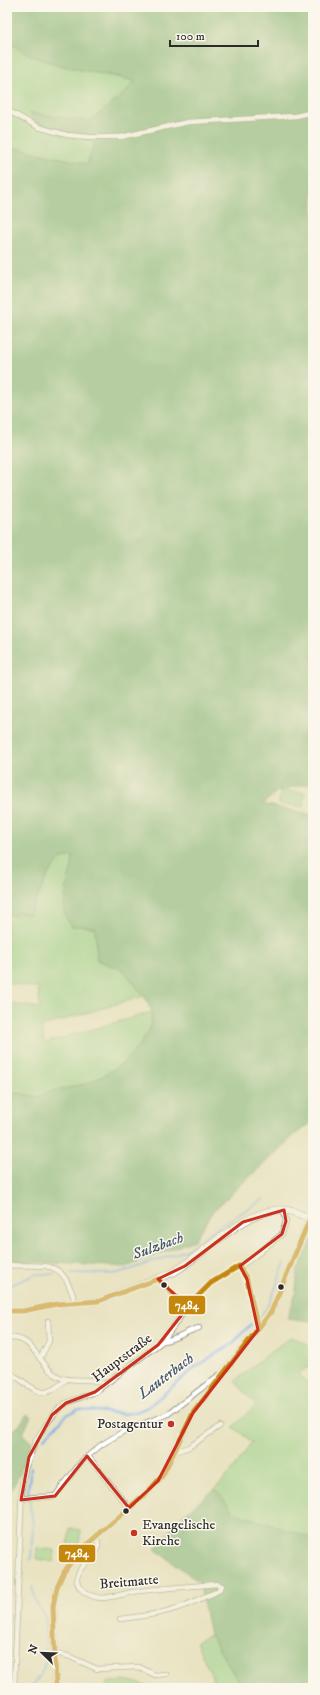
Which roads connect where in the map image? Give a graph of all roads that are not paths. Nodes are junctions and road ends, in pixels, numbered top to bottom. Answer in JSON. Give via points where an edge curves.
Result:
{"nodes":[{"id":1,"x":7,"y":110,"type":"edge"},
{"id":2,"x":313,"y":112,"type":"edge"},
{"id":3,"x":284,"y":1210,"type":"junction"},
{"id":4,"x":313,"y":1211,"type":"edge"},
{"id":5,"x":309,"y":1218,"type":"junction"},
{"id":6,"x":7,"y":1265,"type":"edge"},
{"id":7,"x":239,"y":1266,"type":"junction"},
{"id":8,"x":158,"y":1279,"type":"junction"},
{"id":9,"x":75,"y":1302,"type":"junction"},
{"id":10,"x":188,"y":1306,"type":"junction"},
{"id":11,"x":7,"y":1311,"type":"edge"},
{"id":12,"x":48,"y":1322,"type":"dead end"},
{"id":13,"x":199,"y":1328,"type":"dead end"},
{"id":14,"x":258,"y":1330,"type":"junction"},
{"id":15,"x":7,"y":1339,"type":"edge"},
{"id":16,"x":162,"y":1341,"type":"junction"},
{"id":17,"x":40,"y":1359,"type":"junction"},
{"id":18,"x":226,"y":1370,"type":"junction"},
{"id":19,"x":7,"y":1374,"type":"edge"},
{"id":20,"x":67,"y":1379,"type":"junction"},
{"id":21,"x":104,"y":1383,"type":"junction"},
{"id":22,"x":220,"y":1426,"type":"dead end"},
{"id":23,"x":174,"y":1452,"type":"junction"},
{"id":24,"x":88,"y":1456,"type":"junction"},
{"id":25,"x":21,"y":1500,"type":"junction"},
{"id":26,"x":129,"y":1508,"type":"junction"},
{"id":27,"x":96,"y":1536,"type":"junction"},
{"id":28,"x":120,"y":1619,"type":"dead end"},
{"id":29,"x":54,"y":1653,"type":"junction"},
{"id":30,"x":166,"y":1674,"type":"dead end"},
{"id":31,"x":14,"y":1688,"type":"edge"},
{"id":32,"x":56,"y":1688,"type":"edge"}],
"edges":[{"from":1,"to":2,"type":"street","via":[[38,127],[67,135],[121,137],[188,122],[296,116]]},
{"from":3,"to":5,"type":"main road"},
{"from":3,"to":7,"type":"street","name":"Hauptstraße","via":[[286,1222],[282,1234]]},
{"from":3,"to":8,"type":"main road","via":[[266,1213],[243,1222],[213,1242],[185,1266]]},
{"from":4,"to":5,"type":"main road"},
{"from":5,"to":14,"type":"main road","via":[[274,1307]]},
{"from":6,"to":9,"type":"street","via":[[31,1265],[59,1270],[71,1285]]},
{"from":7,"to":10,"type":"street","name":"Hauptstraße","via":[[216,1278]]},
{"from":7,"to":14,"type":"street","via":[[247,1279]]},
{"from":8,"to":9,"type":"main road","via":[[106,1299]]},
{"from":8,"to":10,"type":"street"},
{"from":9,"to":11,"type":"main road"},
{"from":10,"to":16,"type":"street","name":"Hauptstraße"},
{"from":12,"to":17,"type":"street","via":[[49,1341]]},
{"from":13,"to":16,"type":"street"},
{"from":14,"to":18,"type":"main road"},
{"from":15,"to":17,"type":"street","via":[[20,1339],[27,1343]]},
{"from":16,"to":21,"type":"street","name":"Hauptstraße"},
{"from":17,"to":20,"type":"street","via":[[51,1373]]},
{"from":18,"to":23,"type":"main road","via":[[193,1413]]},
{"from":18,"to":24,"type":"street","via":[[168,1414],[116,1435]]},
{"from":19,"to":20,"type":"street","via":[[42,1393],[52,1390]]},
{"from":20,"to":21,"type":"street"},
{"from":21,"to":25,"type":"street","name":"Hauptstraße","via":[[89,1395],[66,1403],[44,1426],[25,1469]]},
{"from":22,"to":23,"type":"street","via":[[189,1447]]},
{"from":23,"to":26,"type":"main road","via":[[158,1481]]},
{"from":24,"to":25,"type":"street","via":[[55,1496],[26,1497]]},
{"from":24,"to":26,"type":"street"},
{"from":25,"to":31,"type":"street","name":"Hauptstraße"},
{"from":26,"to":27,"type":"main road"},
{"from":27,"to":28,"type":"street","name":"Breitmatte","via":[[99,1542],[97,1550],[77,1577],[78,1585],[95,1597],[217,1584],[222,1586],[219,1590],[179,1608]]},
{"from":27,"to":29,"type":"main road","via":[[73,1559],[60,1580],[53,1606]]},
{"from":29,"to":30,"type":"street","via":[[68,1656],[97,1669],[139,1667],[155,1675]]},
{"from":29,"to":32,"type":"main road"}]}
